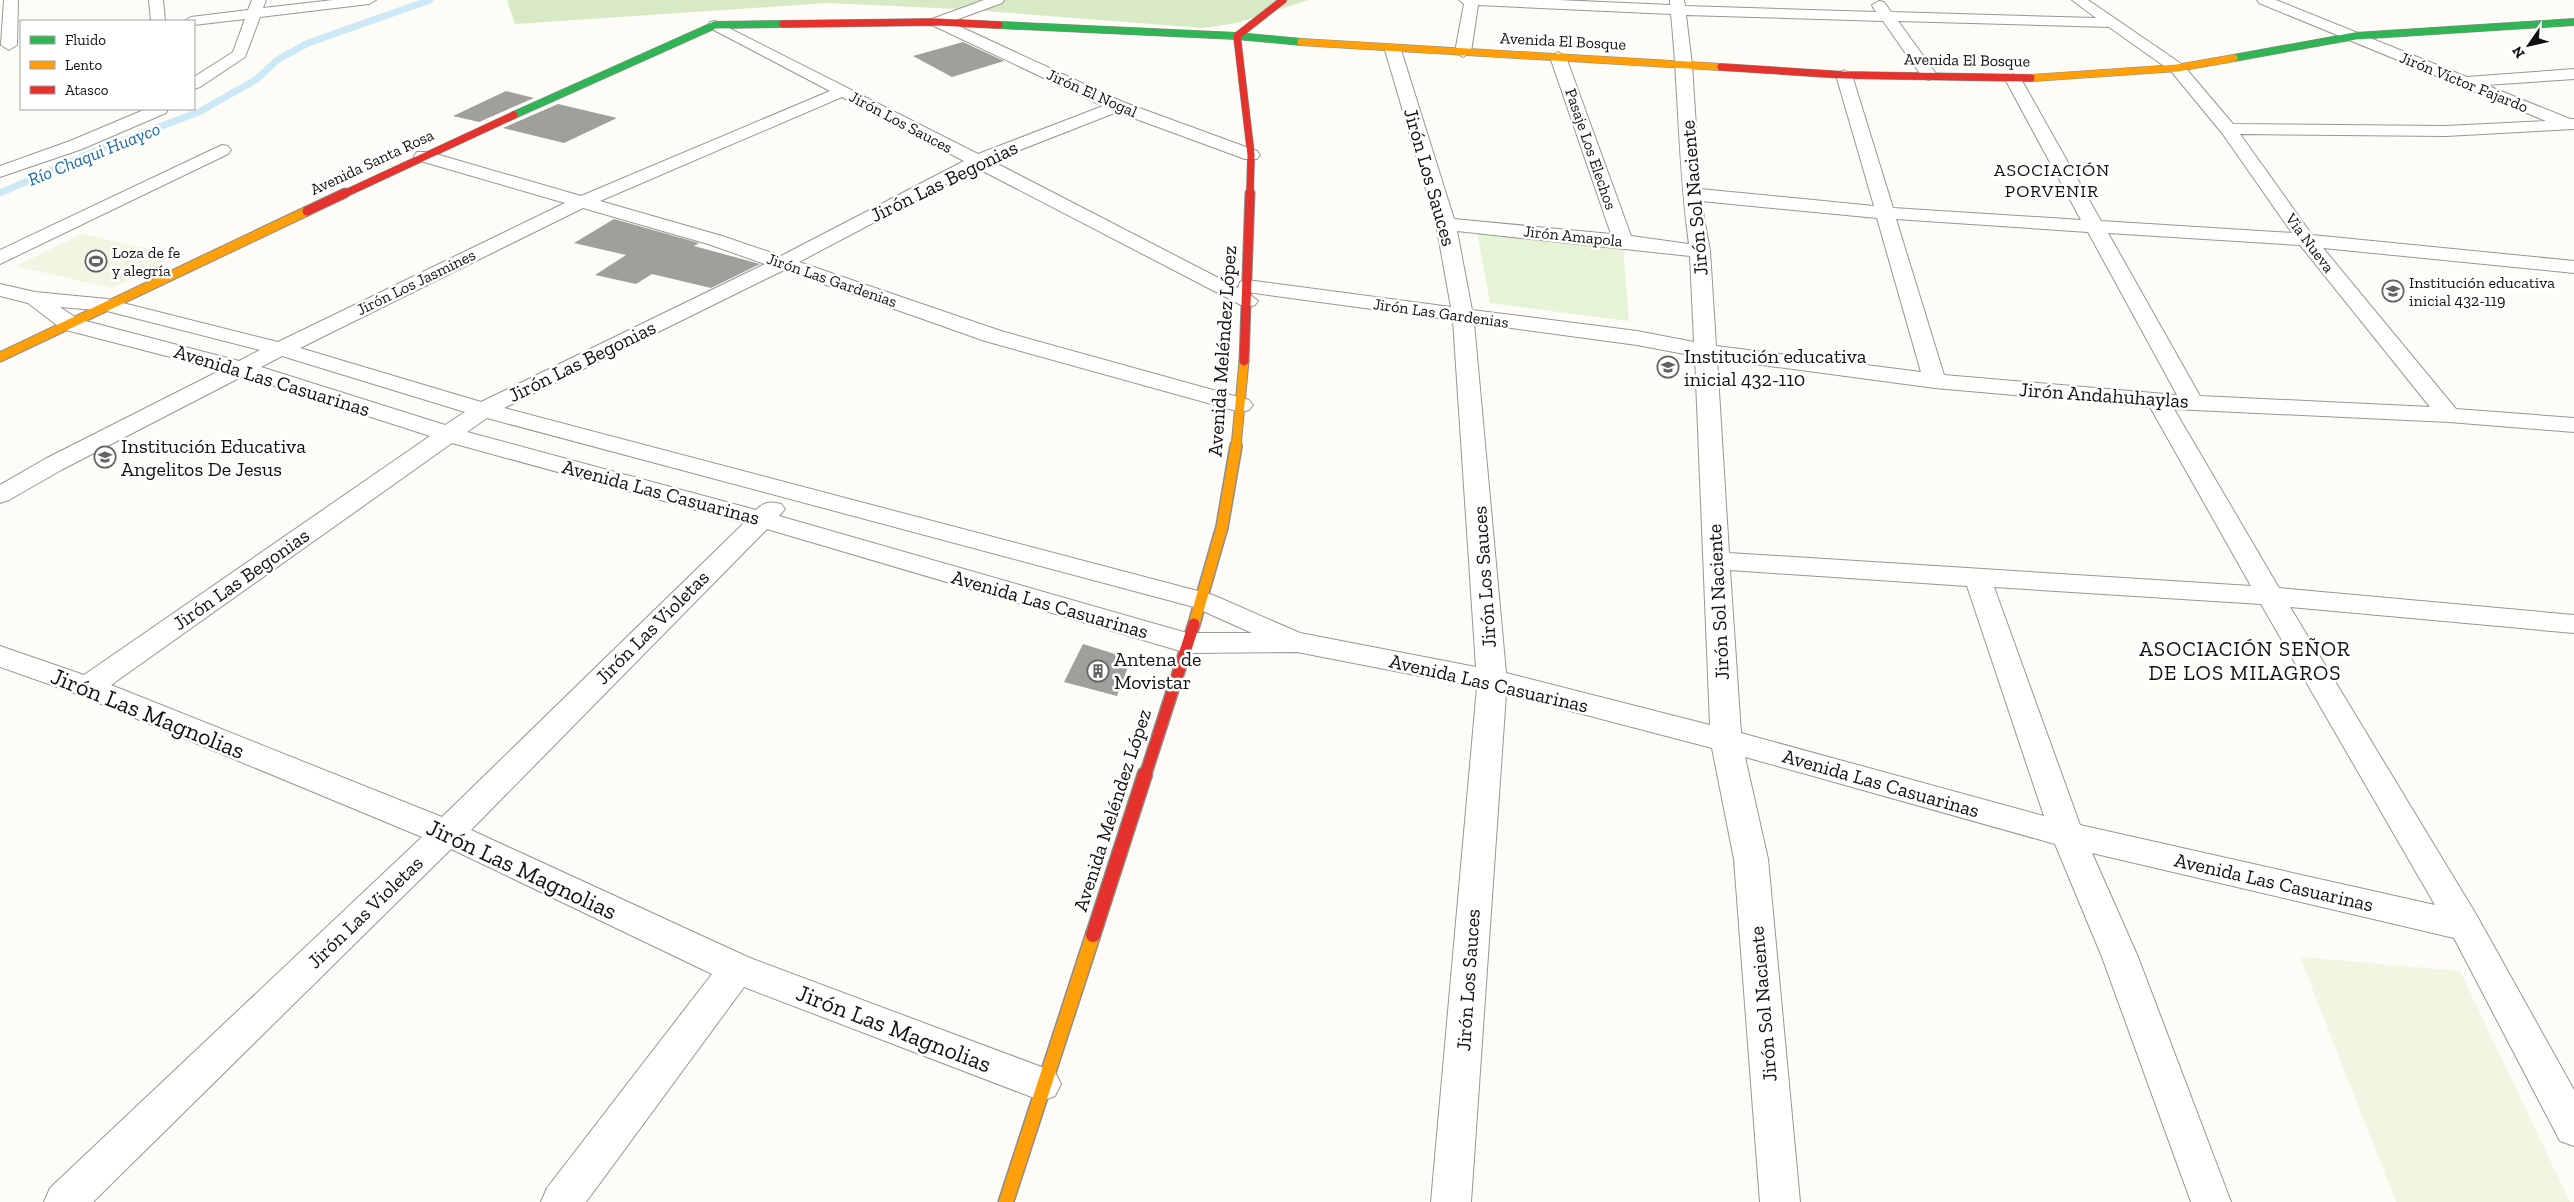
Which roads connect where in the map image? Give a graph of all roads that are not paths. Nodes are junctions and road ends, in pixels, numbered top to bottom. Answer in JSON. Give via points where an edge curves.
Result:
{"nodes":[{"id":1,"x":11,"y":0,"type":"edge"},
{"id":2,"x":156,"y":0,"type":"edge"},
{"id":3,"x":369,"y":0,"type":"edge"},
{"id":4,"x":997,"y":0,"type":"edge"},
{"id":5,"x":1466,"y":0,"type":"edge"},
{"id":6,"x":1472,"y":0,"type":"edge"},
{"id":7,"x":1874,"y":0,"type":"edge"},
{"id":8,"x":2079,"y":0,"type":"edge"},
{"id":9,"x":2264,"y":0,"type":"edge"},
{"id":10,"x":1278,"y":1,"type":"edge"},
{"id":11,"x":1678,"y":5,"type":"edge"},
{"id":12,"x":257,"y":7,"type":"edge"},
{"id":13,"x":1888,"y":16,"type":"junction"},
{"id":14,"x":158,"y":20,"type":"edge"},
{"id":15,"x":195,"y":20,"type":"edge"},
{"id":16,"x":937,"y":22,"type":"junction"},
{"id":17,"x":2574,"y":22,"type":"edge"},
{"id":18,"x":767,"y":23,"type":"joint"},
{"id":19,"x":2110,"y":23,"type":"junction"},
{"id":20,"x":715,"y":25,"type":"junction"},
{"id":21,"x":1237,"y":36,"type":"junction"},
{"id":22,"x":2355,"y":36,"type":"junction"},
{"id":23,"x":10,"y":44,"type":"edge"},
{"id":24,"x":1394,"y":50,"type":"junction"},
{"id":25,"x":1463,"y":52,"type":"junction"},
{"id":26,"x":1558,"y":57,"type":"junction"},
{"id":27,"x":1684,"y":65,"type":"junction"},
{"id":28,"x":2177,"y":68,"type":"junction"},
{"id":29,"x":1844,"y":74,"type":"junction"},
{"id":30,"x":2574,"y":74,"type":"edge"},
{"id":31,"x":1929,"y":76,"type":"junction"},
{"id":32,"x":2013,"y":79,"type":"junction"},
{"id":33,"x":195,"y":82,"type":"edge"},
{"id":34,"x":2460,"y":82,"type":"junction"},
{"id":35,"x":843,"y":91,"type":"junction"},
{"id":36,"x":1116,"y":106,"type":"junction"},
{"id":37,"x":158,"y":110,"type":"edge"},
{"id":38,"x":2572,"y":125,"type":"edge"},
{"id":39,"x":2228,"y":129,"type":"junction"},
{"id":40,"x":222,"y":150,"type":"dead end"},
{"id":41,"x":1251,"y":155,"type":"junction"},
{"id":42,"x":422,"y":156,"type":"junction"},
{"id":43,"x":977,"y":161,"type":"junction"},
{"id":44,"x":0,"y":172,"type":"edge"},
{"id":45,"x":1692,"y":194,"type":"junction"},
{"id":46,"x":579,"y":203,"type":"junction"},
{"id":47,"x":1886,"y":213,"type":"junction"},
{"id":48,"x":1446,"y":224,"type":"junction"},
{"id":49,"x":2095,"y":227,"type":"junction"},
{"id":50,"x":2306,"y":240,"type":"junction"},
{"id":51,"x":1623,"y":241,"type":"junction"},
{"id":52,"x":1700,"y":252,"type":"junction"},
{"id":53,"x":0,"y":258,"type":"edge"},
{"id":54,"x":783,"y":262,"type":"junction"},
{"id":55,"x":2574,"y":267,"type":"edge"},
{"id":56,"x":0,"y":290,"type":"edge"},
{"id":57,"x":1247,"y":294,"type":"junction"},
{"id":58,"x":35,"y":298,"type":"junction"},
{"id":59,"x":107,"y":305,"type":"junction"},
{"id":60,"x":1463,"y":316,"type":"junction"},
{"id":61,"x":70,"y":324,"type":"junction"},
{"id":62,"x":1636,"y":338,"type":"joint"},
{"id":63,"x":281,"y":349,"type":"junction"},
{"id":64,"x":1704,"y":351,"type":"junction"},
{"id":65,"x":0,"y":357,"type":"edge"},
{"id":66,"x":241,"y":368,"type":"junction"},
{"id":67,"x":1935,"y":381,"type":"junction"},
{"id":68,"x":2158,"y":401,"type":"junction"},
{"id":69,"x":2192,"y":402,"type":"junction"},
{"id":70,"x":1241,"y":405,"type":"junction"},
{"id":71,"x":483,"y":410,"type":"junction"},
{"id":72,"x":2449,"y":415,"type":"junction"},
{"id":73,"x":2574,"y":425,"type":"edge"},
{"id":74,"x":448,"y":434,"type":"junction"},
{"id":75,"x":790,"y":492,"type":"junction"},
{"id":76,"x":0,"y":495,"type":"edge"},
{"id":77,"x":760,"y":519,"type":"junction"},
{"id":78,"x":1715,"y":562,"type":"junction"},
{"id":79,"x":1978,"y":579,"type":"junction"},
{"id":80,"x":2270,"y":596,"type":"junction"},
{"id":81,"x":1203,"y":601,"type":"junction"},
{"id":82,"x":2574,"y":624,"type":"edge"},
{"id":83,"x":1297,"y":642,"type":"junction"},
{"id":84,"x":1187,"y":644,"type":"junction"},
{"id":85,"x":0,"y":656,"type":"edge"},
{"id":86,"x":1492,"y":680,"type":"junction"},
{"id":87,"x":87,"y":687,"type":"junction"},
{"id":88,"x":1726,"y":740,"type":"junction"},
{"id":89,"x":447,"y":833,"type":"junction"},
{"id":90,"x":2067,"y":835,"type":"junction"},
{"id":91,"x":2465,"y":926,"type":"junction"},
{"id":92,"x":736,"y":969,"type":"junction"},
{"id":93,"x":1042,"y":1084,"type":"junction"},
{"id":94,"x":2574,"y":1128,"type":"edge"},
{"id":95,"x":64,"y":1202,"type":"edge"},
{"id":96,"x":561,"y":1202,"type":"edge"},
{"id":97,"x":1006,"y":1202,"type":"edge"},
{"id":98,"x":1451,"y":1202,"type":"edge"},
{"id":99,"x":1780,"y":1202,"type":"edge"},
{"id":100,"x":2211,"y":1202,"type":"edge"}],
"edges":[{"from":1,"to":23,"type":"street"},
{"from":2,"to":14,"type":"street"},
{"from":3,"to":12,"type":"street"},
{"from":4,"to":16,"type":"street"},
{"from":5,"to":6,"type":"street"},
{"from":6,"to":11,"type":"street"},
{"from":6,"to":25,"type":"street"},
{"from":7,"to":13,"type":"street"},
{"from":8,"to":19,"type":"street","name":"Via Nueva"},
{"from":9,"to":22,"type":"street","name":"Jirón Víctor Fajardo"},
{"from":10,"to":21,"type":"street"},
{"from":11,"to":13,"type":"street"},
{"from":11,"to":27,"type":"street","name":"Jirón Sol Naciente"},
{"from":12,"to":15,"type":"street"},
{"from":12,"to":33,"type":"street","via":[[240,54]]},
{"from":13,"to":19,"type":"street"},
{"from":13,"to":31,"type":"street"},
{"from":16,"to":18,"type":"street","name":"Avenida El Bosque"},
{"from":16,"to":21,"type":"street","name":"Avenida El Bosque"},
{"from":16,"to":36,"type":"street","name":"Jirón El Nogal"},
{"from":17,"to":22,"type":"street","name":"Avenida El Bosque"},
{"from":18,"to":20,"type":"street","name":"Avenida Santa Rosa"},
{"from":19,"to":28,"type":"street","name":"Via Nueva"},
{"from":20,"to":35,"type":"street","name":"Jirón Los Sauces"},
{"from":20,"to":42,"type":"street","name":"Avenida Santa Rosa"},
{"from":21,"to":24,"type":"street","name":"Avenida El Bosque"},
{"from":21,"to":41,"type":"street","name":"Avenida Meléndez López"},
{"from":22,"to":28,"type":"street","name":"Avenida El Bosque"},
{"from":22,"to":34,"type":"street","name":"Jirón Víctor Fajardo"},
{"from":24,"to":25,"type":"street","name":"Avenida El Bosque"},
{"from":24,"to":48,"type":"street","name":"Jirón Los Sauces"},
{"from":25,"to":26,"type":"street","name":"Avenida El Bosque"},
{"from":26,"to":27,"type":"street","name":"Avenida El Bosque"},
{"from":26,"to":51,"type":"street","name":"Pasaje Los Elechos"},
{"from":27,"to":29,"type":"street","name":"Avenida El Bosque"},
{"from":27,"to":45,"type":"street","name":"Jirón Sol Naciente"},
{"from":28,"to":32,"type":"street","name":"Avenida El Bosque"},
{"from":28,"to":39,"type":"street","name":"Via Nueva"},
{"from":29,"to":31,"type":"street","name":"Avenida El Bosque"},
{"from":29,"to":47,"type":"street"},
{"from":30,"to":34,"type":"street"},
{"from":31,"to":32,"type":"street","name":"Avenida El Bosque"},
{"from":32,"to":49,"type":"street"},
{"from":34,"to":38,"type":"street","name":"Jirón Víctor Fajardo"},
{"from":35,"to":43,"type":"street","name":"Jirón Los Sauces"},
{"from":35,"to":46,"type":"street","name":"Jirón Los Jasmines"},
{"from":36,"to":41,"type":"street","name":"Jirón El Nogal"},
{"from":36,"to":43,"type":"street","name":"Jirón Las Begonias"},
{"from":37,"to":44,"type":"street","via":[[76,145]]},
{"from":38,"to":39,"type":"street","via":[[2446,131]]},
{"from":39,"to":50,"type":"street","name":"Via Nueva"},
{"from":40,"to":53,"type":"street"},
{"from":41,"to":57,"type":"street","name":"Avenida Meléndez López"},
{"from":42,"to":46,"type":"street","name":"Jirón Las Gardenias"},
{"from":42,"to":59,"type":"street","name":"Avenida Santa Rosa"},
{"from":43,"to":54,"type":"street","name":"Jirón Las Begonias"},
{"from":43,"to":57,"type":"street","name":"Jirón Los Sauces"},
{"from":45,"to":47,"type":"street"},
{"from":45,"to":52,"type":"street","name":"Jirón Sol Naciente"},
{"from":46,"to":54,"type":"street","name":"Jirón Las Gardenias"},
{"from":46,"to":63,"type":"street","name":"Jirón Los Jasmines"},
{"from":47,"to":49,"type":"street"},
{"from":47,"to":67,"type":"street"},
{"from":48,"to":51,"type":"street","name":"Jirón Amapola"},
{"from":48,"to":60,"type":"street","name":"Jirón Los Sauces"},
{"from":49,"to":50,"type":"street"},
{"from":49,"to":69,"type":"street"},
{"from":50,"to":55,"type":"street"},
{"from":50,"to":72,"type":"street","name":"Via Nueva"},
{"from":51,"to":52,"type":"street","name":"Jirón Amapola"},
{"from":52,"to":64,"type":"street","name":"Jirón Sol Naciente"},
{"from":54,"to":70,"type":"street","name":"Jirón Las Gardenias","via":[[993,336]]},
{"from":54,"to":71,"type":"street","name":"Jirón Las Begonias"},
{"from":56,"to":58,"type":"street","name":"Avenida Las Casuarinas"},
{"from":57,"to":60,"type":"street","name":"Jirón Las Gardenias"},
{"from":57,"to":70,"type":"street","name":"Avenida Meléndez López"},
{"from":58,"to":59,"type":"street","name":"Avenida Las Casuarinas"},
{"from":58,"to":61,"type":"street","name":"Avenida Las Casuarinas"},
{"from":59,"to":61,"type":"street","name":"Avenida Santa Rosa"},
{"from":59,"to":63,"type":"street","name":"Avenida Las Casuarinas"},
{"from":60,"to":62,"type":"street","name":"Jirón Las Gardenias"},
{"from":60,"to":86,"type":"street","name":"Jirón Los Sauces"},
{"from":61,"to":65,"type":"street","name":"Avenida Santa Rosa"},
{"from":61,"to":66,"type":"street","name":"Avenida Las Casuarinas"},
{"from":62,"to":64,"type":"street","name":"Jirón Andahuhaylas"},
{"from":63,"to":66,"type":"street","name":"Jirón Los Jasmines"},
{"from":63,"to":71,"type":"street","name":"Avenida Las Casuarinas"},
{"from":64,"to":67,"type":"street","name":"Jirón Andahuhaylas"},
{"from":64,"to":78,"type":"street","name":"Jirón Sol Naciente"},
{"from":66,"to":74,"type":"street","name":"Avenida Las Casuarinas"},
{"from":66,"to":76,"type":"street","name":"Jirón Los Jasmines"},
{"from":67,"to":68,"type":"street","name":"Jirón Andahuhaylas"},
{"from":68,"to":69,"type":"street","name":"Jirón Andahuhaylas"},
{"from":68,"to":80,"type":"street"},
{"from":69,"to":72,"type":"street","name":"Jirón Andahuhaylas"},
{"from":70,"to":81,"type":"street","name":"Avenida Meléndez López","via":[[1225,522]]},
{"from":71,"to":74,"type":"street","name":"Jirón Las Begonias"},
{"from":71,"to":75,"type":"street","name":"Avenida Las Casuarinas"},
{"from":72,"to":73,"type":"street","name":"Jirón Andahuhaylas"},
{"from":74,"to":77,"type":"street","name":"Avenida Las Casuarinas"},
{"from":74,"to":87,"type":"street","name":"Jirón Las Begonias"},
{"from":75,"to":77,"type":"street","name":"Jirón Las Violetas"},
{"from":75,"to":81,"type":"street","name":"Avenida Las Casuarinas"},
{"from":77,"to":84,"type":"street","name":"Avenida Las Casuarinas"},
{"from":77,"to":89,"type":"street","name":"Jirón Las Violetas"},
{"from":78,"to":79,"type":"street"},
{"from":78,"to":88,"type":"street","name":"Jirón Sol Naciente"},
{"from":79,"to":80,"type":"street"},
{"from":79,"to":90,"type":"street"},
{"from":80,"to":82,"type":"street"},
{"from":80,"to":91,"type":"street"},
{"from":81,"to":83,"type":"street","name":"Avenida Las Casuarinas"},
{"from":81,"to":84,"type":"street","name":"Avenida Meléndez López"},
{"from":83,"to":84,"type":"street","name":"Avenida Las Casuarinas"},
{"from":83,"to":86,"type":"street","name":"Avenida Las Casuarinas"},
{"from":84,"to":93,"type":"street","name":"Avenida Meléndez López"},
{"from":85,"to":87,"type":"street","name":"Jirón Las Magnolias"},
{"from":86,"to":88,"type":"street","name":"Avenida Las Casuarinas"},
{"from":86,"to":98,"type":"street","name":"Jirón Los Sauces"},
{"from":87,"to":89,"type":"street","name":"Jirón Las Magnolias"},
{"from":88,"to":90,"type":"street","name":"Avenida Las Casuarinas"},
{"from":88,"to":99,"type":"street","name":"Jirón Sol Naciente","via":[[1751,859]]},
{"from":89,"to":92,"type":"street","name":"Jirón Las Magnolias"},
{"from":89,"to":95,"type":"street","name":"Jirón Las Violetas"},
{"from":90,"to":91,"type":"street","name":"Avenida Las Casuarinas"},
{"from":90,"to":100,"type":"street","via":[[2120,957]]},
{"from":91,"to":94,"type":"street"},
{"from":92,"to":93,"type":"street","name":"Jirón Las Magnolias"},
{"from":92,"to":96,"type":"street"},
{"from":93,"to":97,"type":"street","name":"Avenida Meléndez López"}]}
